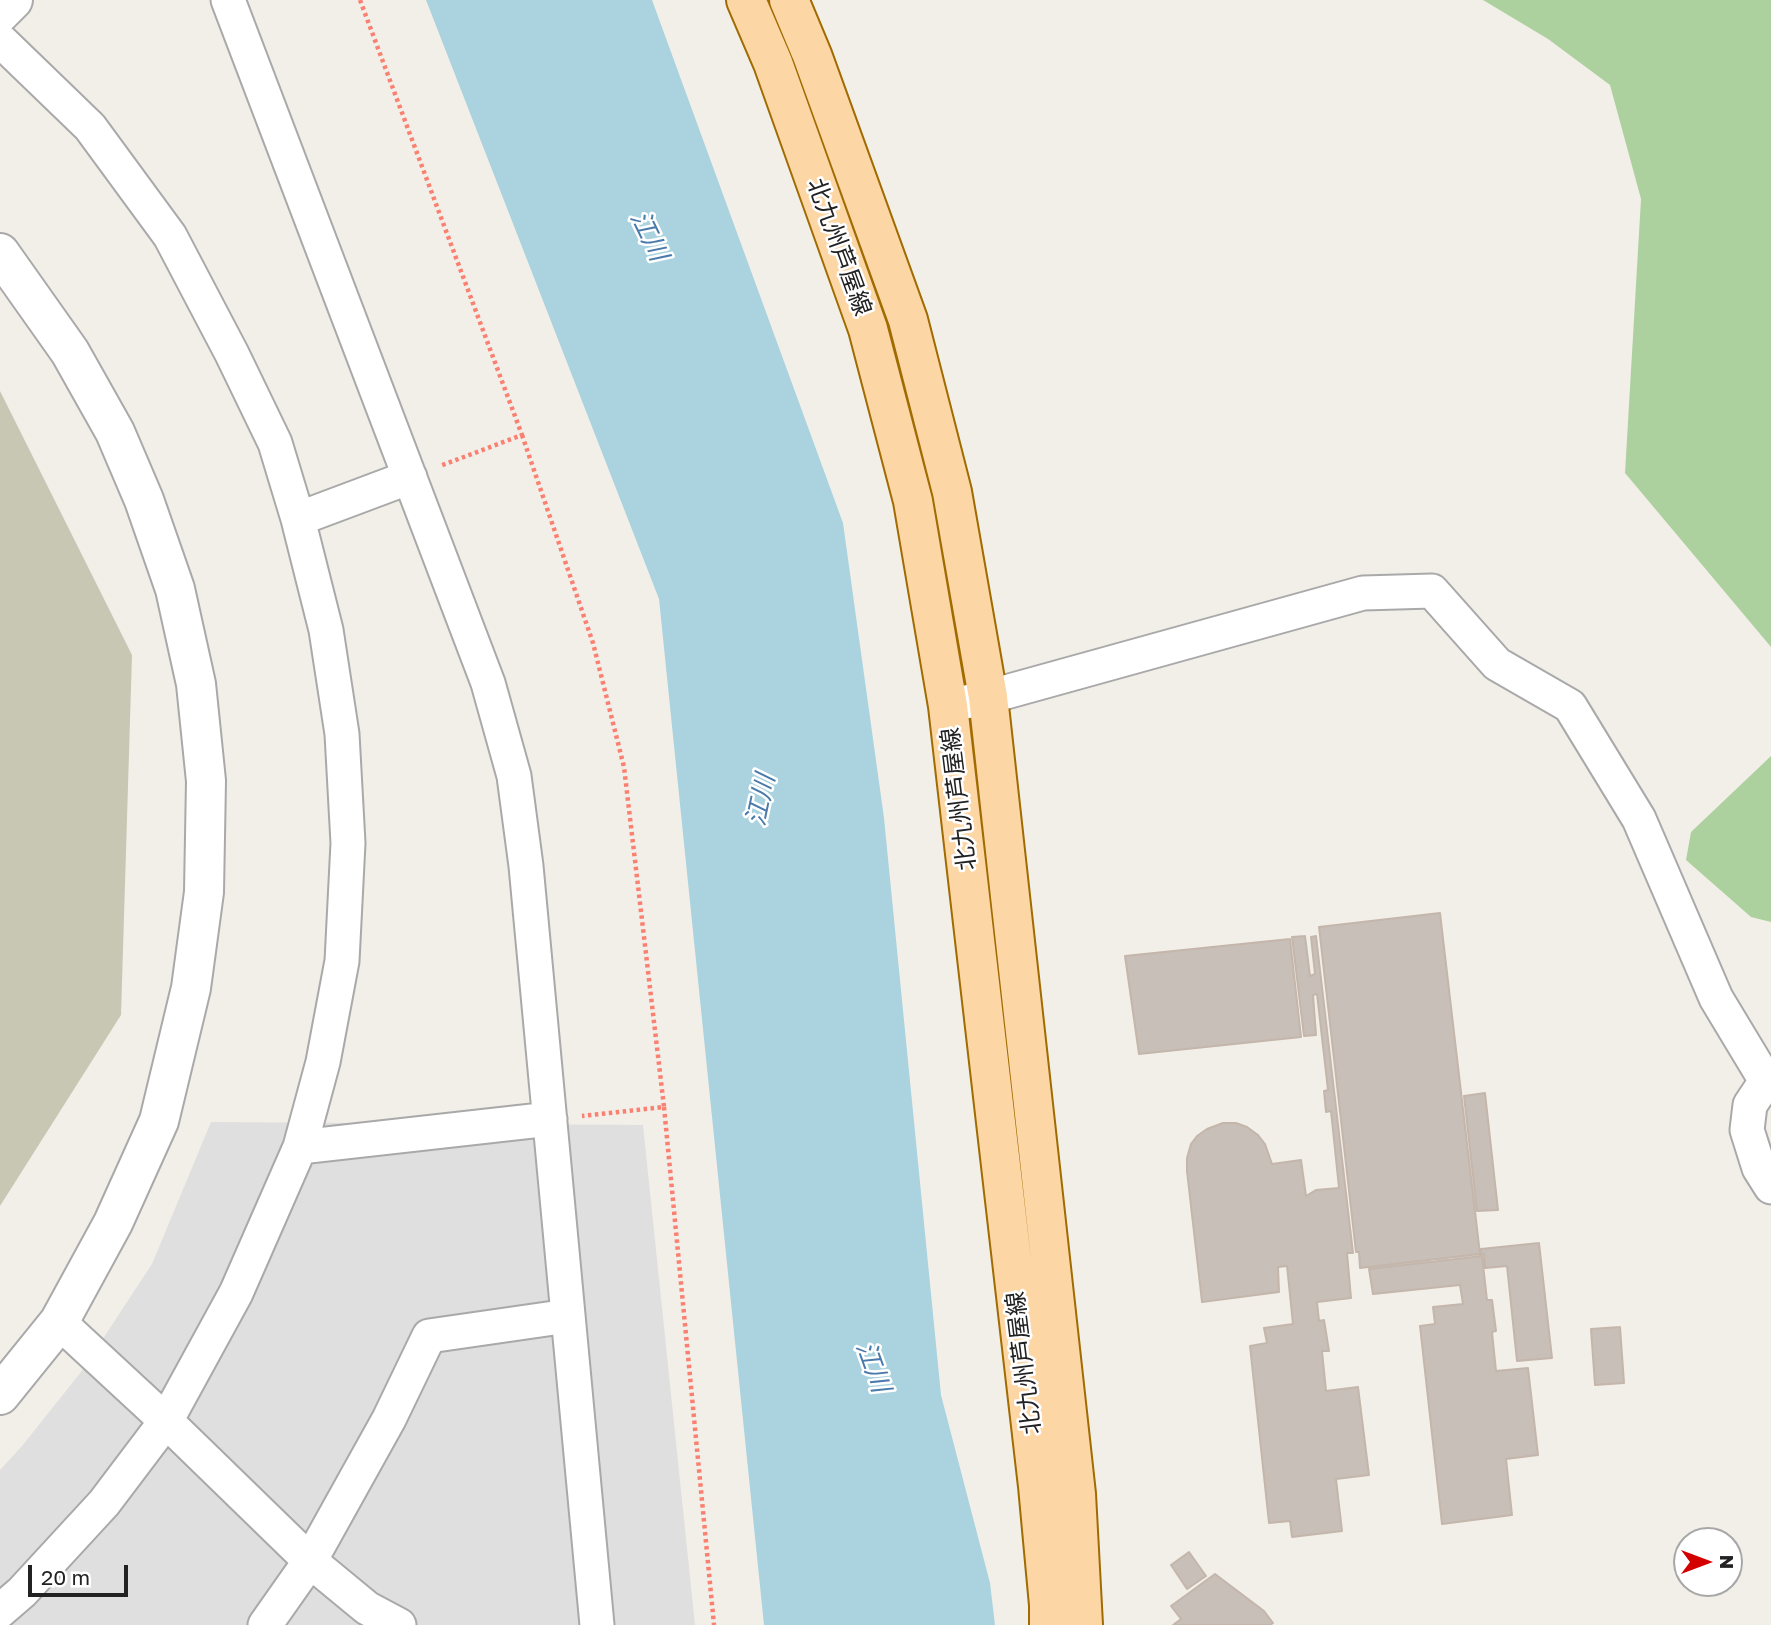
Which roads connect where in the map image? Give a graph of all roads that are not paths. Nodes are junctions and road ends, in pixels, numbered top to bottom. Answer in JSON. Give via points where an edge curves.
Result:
{"nodes":[{"id":1,"x":13,"y":0,"type":"edge"},
{"id":2,"x":228,"y":0,"type":"edge"},
{"id":3,"x":746,"y":0,"type":"edge"},
{"id":4,"x":789,"y":0,"type":"edge"},
{"id":5,"x":0,"y":13,"type":"edge"},
{"id":6,"x":0,"y":40,"type":"edge"},
{"id":7,"x":0,"y":253,"type":"edge"},
{"id":8,"x":410,"y":477,"type":"junction"},
{"id":9,"x":298,"y":519,"type":"junction"},
{"id":10,"x":988,"y":697,"type":"junction"},
{"id":11,"x":948,"y":706,"type":"junction"},
{"id":12,"x":550,"y":1119,"type":"junction"},
{"id":13,"x":300,"y":1147,"type":"junction"},
{"id":14,"x":1771,"y":1187,"type":"edge"},
{"id":15,"x":568,"y":1316,"type":"junction"},
{"id":16,"x":59,"y":1322,"type":"junction"},
{"id":17,"x":0,"y":1395,"type":"edge"},
{"id":18,"x":166,"y":1421,"type":"junction"},
{"id":19,"x":310,"y":1560,"type":"junction"},
{"id":20,"x":0,"y":1611,"type":"edge"},
{"id":21,"x":265,"y":1625,"type":"edge"},
{"id":22,"x":399,"y":1625,"type":"edge"},
{"id":23,"x":597,"y":1625,"type":"edge"},
{"id":24,"x":1049,"y":1625,"type":"edge"},
{"id":25,"x":1083,"y":1625,"type":"edge"}],
"edges":[{"from":1,"to":5,"type":"street"},
{"from":2,"to":8,"type":"street"},
{"from":3,"to":11,"type":"main road","name":"北九州芦屋線","via":[[868,329],[913,501]]},
{"from":4,"to":10,"type":"main road","name":"北九州芦屋線","via":[[908,320],[952,492]]},
{"from":6,"to":9,"type":"street","via":[[90,127],[170,236],[275,443]]},
{"from":7,"to":16,"type":"street","via":[[70,352],[115,432],[144,500],[175,589],[196,684],[206,781],[204,892],[191,988],[159,1121],[113,1223]]},
{"from":8,"to":9,"type":"street"},
{"from":8,"to":12,"type":"street","via":[[488,683],[514,776],[527,866]]},
{"from":9,"to":13,"type":"street","via":[[326,630],[342,734],[348,843],[342,961],[323,1062]]},
{"from":10,"to":11,"type":"street"},
{"from":10,"to":14,"type":"street","via":[[1363,593],[1432,591],[1497,664],[1570,706],[1639,819],[1716,999],[1766,1081],[1750,1105],[1747,1130],[1759,1168]]},
{"from":10,"to":25,"type":"main road","name":"北九州芦屋線","via":[[1076,1494]]},
{"from":11,"to":24,"type":"main road","name":"北九州芦屋線","via":[[1038,1486]]},
{"from":12,"to":13,"type":"street"},
{"from":12,"to":15,"type":"street"},
{"from":13,"to":18,"type":"street","via":[[236,1293]]},
{"from":15,"to":19,"type":"street","via":[[429,1336],[389,1419]]},
{"from":15,"to":23,"type":"street"},
{"from":16,"to":17,"type":"street"},
{"from":16,"to":18,"type":"street"},
{"from":18,"to":19,"type":"street"},
{"from":18,"to":20,"type":"street","via":[[104,1503]]},
{"from":19,"to":21,"type":"street"},
{"from":19,"to":22,"type":"street","via":[[367,1608]]}]}
